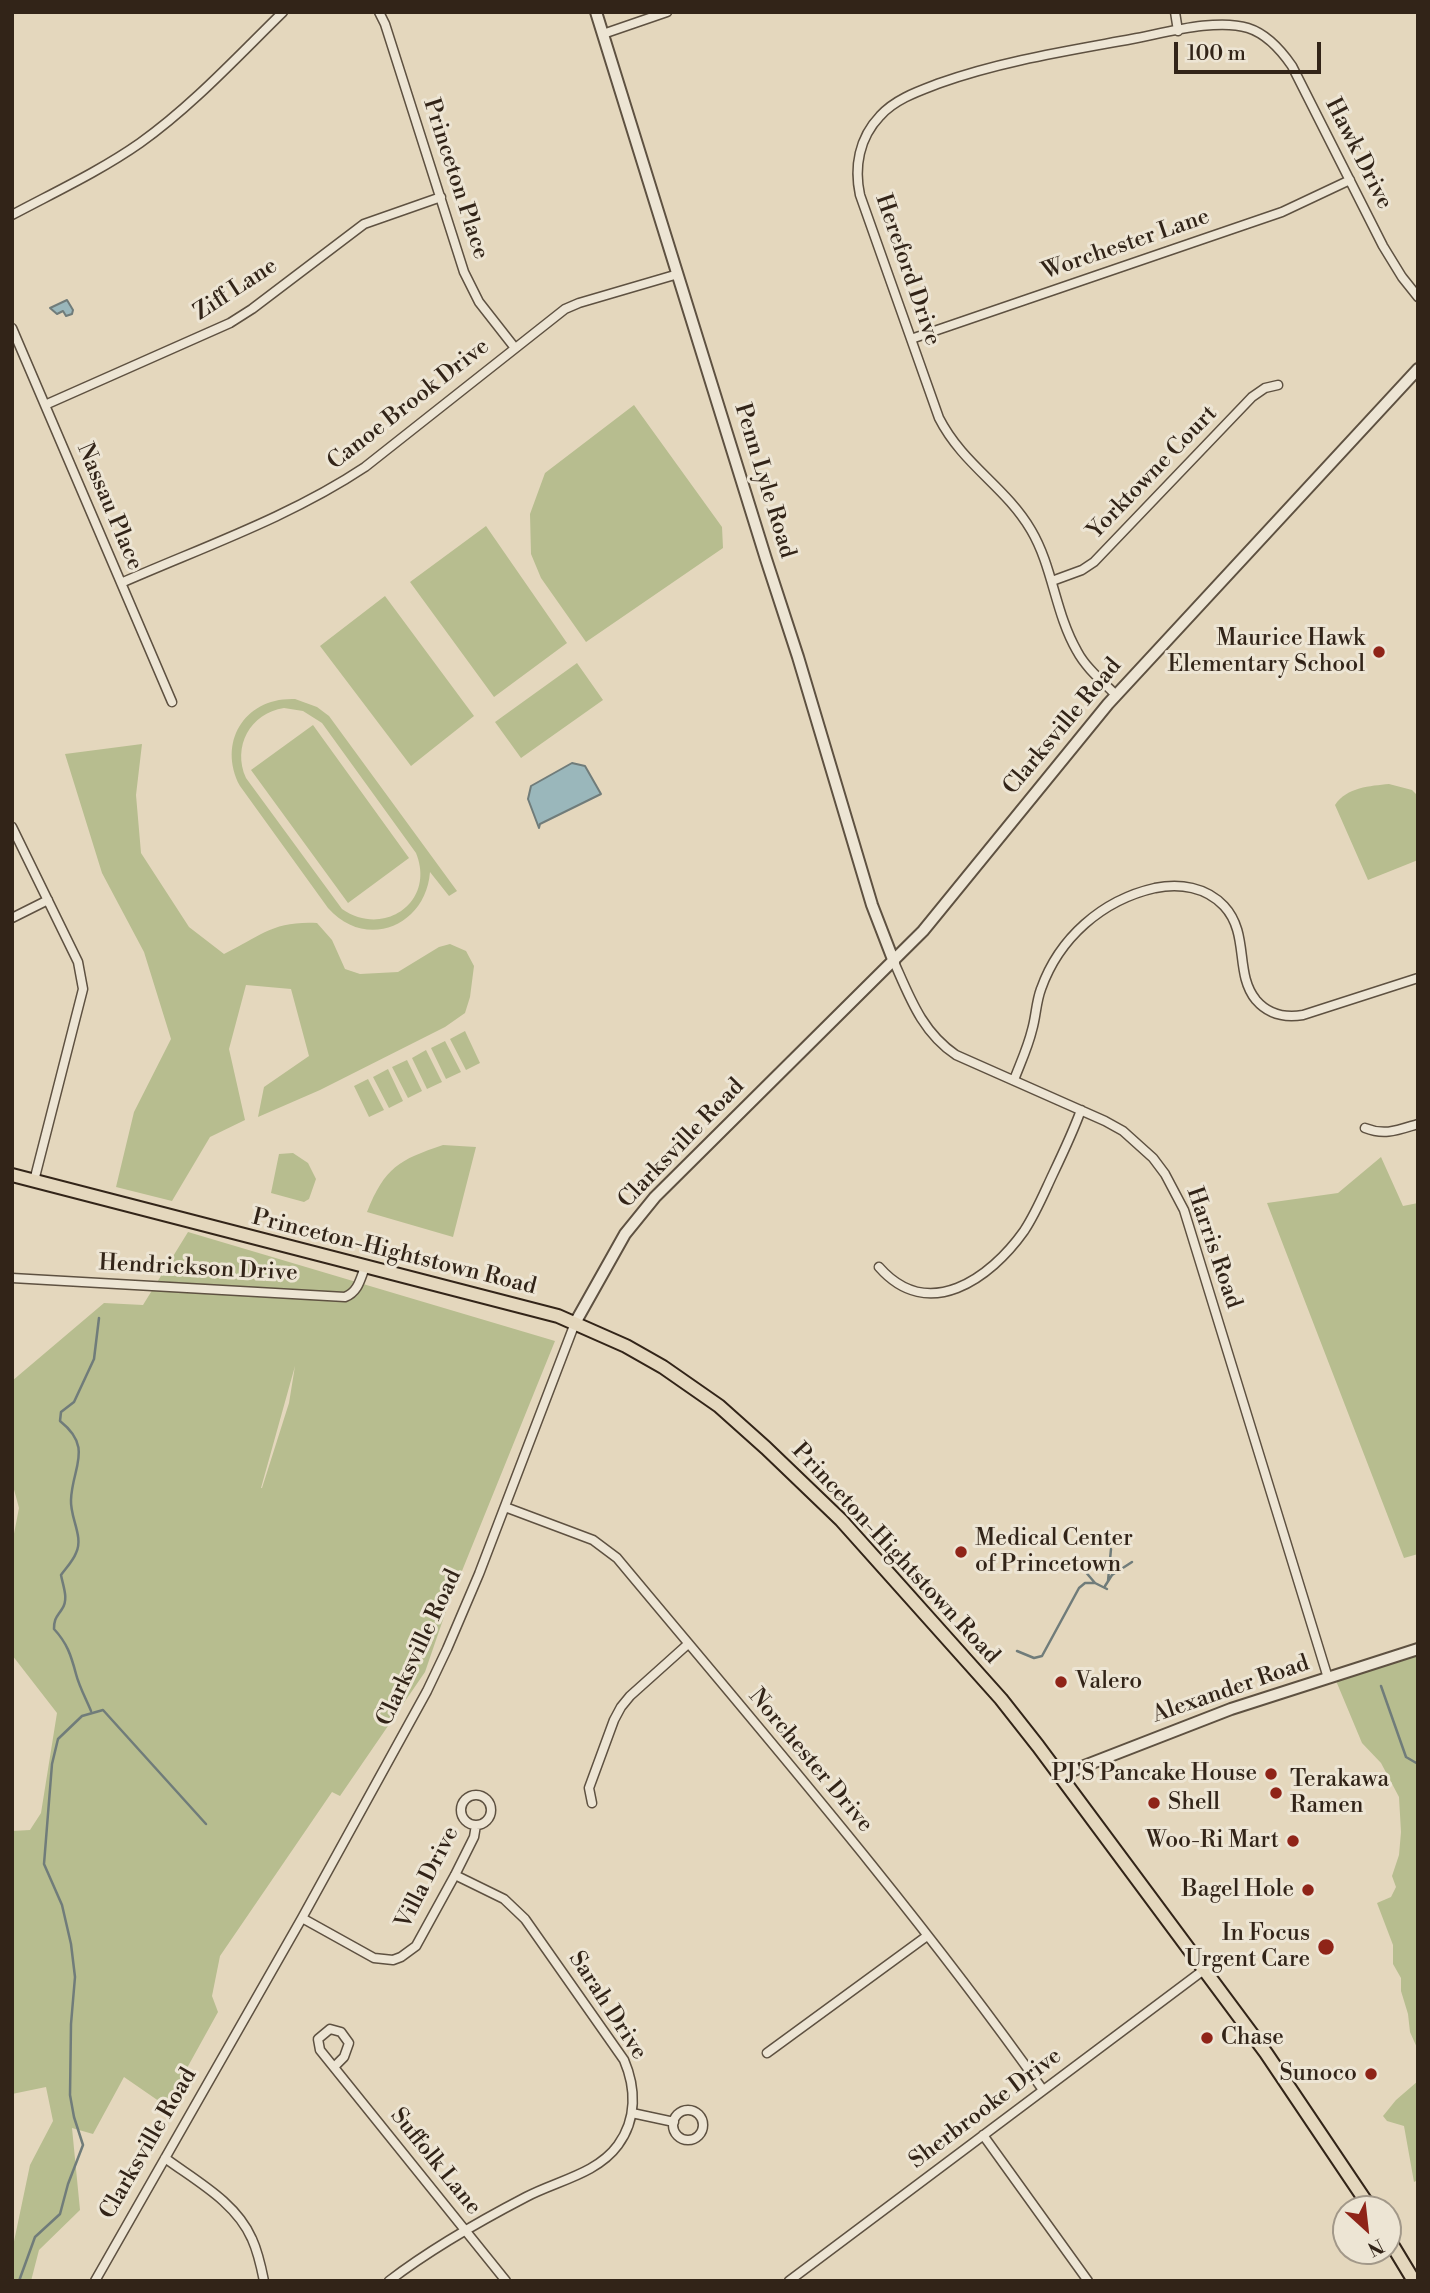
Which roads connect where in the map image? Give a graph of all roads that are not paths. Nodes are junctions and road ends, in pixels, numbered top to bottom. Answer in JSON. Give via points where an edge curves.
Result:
{"nodes":[{"id":1,"x":283,"y":12,"type":"edge"},
{"id":2,"x":379,"y":12,"type":"edge"},
{"id":3,"x":596,"y":12,"type":"edge"},
{"id":4,"x":667,"y":12,"type":"edge"},
{"id":5,"x":1175,"y":12,"type":"edge"},
{"id":6,"x":1178,"y":31,"type":"junction"},
{"id":7,"x":603,"y":34,"type":"junction"},
{"id":8,"x":1350,"y":180,"type":"junction"},
{"id":9,"x":441,"y":197,"type":"junction"},
{"id":10,"x":12,"y":215,"type":"edge"},
{"id":11,"x":678,"y":274,"type":"junction"},
{"id":12,"x":1418,"y":297,"type":"edge"},
{"id":13,"x":12,"y":328,"type":"edge"},
{"id":14,"x":911,"y":339,"type":"junction"},
{"id":15,"x":514,"y":348,"type":"junction"},
{"id":16,"x":1418,"y":369,"type":"edge"},
{"id":17,"x":1278,"y":385,"type":"dead end"},
{"id":18,"x":45,"y":405,"type":"junction"},
{"id":19,"x":1052,"y":581,"type":"junction"},
{"id":20,"x":121,"y":583,"type":"junction"},
{"id":21,"x":1116,"y":695,"type":"junction"},
{"id":22,"x":172,"y":702,"type":"dead end"},
{"id":23,"x":12,"y":827,"type":"edge"},
{"id":24,"x":48,"y":900,"type":"junction"},
{"id":25,"x":12,"y":918,"type":"edge"},
{"id":26,"x":894,"y":962,"type":"junction"},
{"id":27,"x":1418,"y":978,"type":"edge"},
{"id":28,"x":1014,"y":1080,"type":"junction"},
{"id":29,"x":1081,"y":1110,"type":"junction"},
{"id":30,"x":1418,"y":1124,"type":"edge"},
{"id":31,"x":1365,"y":1128,"type":"dead end"},
{"id":32,"x":12,"y":1175,"type":"edge"},
{"id":33,"x":34,"y":1181,"type":"junction"},
{"id":34,"x":365,"y":1267,"type":"junction"},
{"id":35,"x":879,"y":1267,"type":"dead end"},
{"id":36,"x":12,"y":1278,"type":"edge"},
{"id":37,"x":575,"y":1323,"type":"junction"},
{"id":38,"x":505,"y":1507,"type":"junction"},
{"id":39,"x":688,"y":1644,"type":"junction"},
{"id":40,"x":1418,"y":1649,"type":"edge"},
{"id":41,"x":1328,"y":1678,"type":"junction"},
{"id":42,"x":1061,"y":1775,"type":"junction"},
{"id":43,"x":592,"y":1803,"type":"dead end"},
{"id":44,"x":476,"y":1825,"type":"dead end"},
{"id":45,"x":455,"y":1875,"type":"junction"},
{"id":46,"x":302,"y":1918,"type":"junction"},
{"id":47,"x":927,"y":1936,"type":"junction"},
{"id":48,"x":1205,"y":1969,"type":"junction"},
{"id":49,"x":767,"y":2053,"type":"dead end"},
{"id":50,"x":334,"y":2067,"type":"junction"},
{"id":51,"x":1043,"y":2090,"type":"junction"},
{"id":52,"x":632,"y":2113,"type":"junction"},
{"id":53,"x":674,"y":2122,"type":"dead end"},
{"id":54,"x":983,"y":2135,"type":"junction"},
{"id":55,"x":165,"y":2158,"type":"junction"},
{"id":56,"x":1362,"y":2195,"type":"edge"},
{"id":57,"x":464,"y":2230,"type":"junction"},
{"id":58,"x":1402,"y":2262,"type":"edge"},
{"id":59,"x":95,"y":2281,"type":"edge"},
{"id":60,"x":264,"y":2281,"type":"edge"},
{"id":61,"x":390,"y":2281,"type":"edge"},
{"id":62,"x":506,"y":2281,"type":"edge"},
{"id":63,"x":789,"y":2281,"type":"edge"},
{"id":64,"x":1088,"y":2281,"type":"edge"},
{"id":65,"x":1413,"y":2281,"type":"edge"}],
"edges":[{"from":1,"to":10,"type":"street","via":[[165,125],[108,164]]},
{"from":2,"to":9,"type":"street","name":"Princeton Place"},
{"from":3,"to":7,"type":"street","name":"Penn Lyle Road"},
{"from":4,"to":7,"type":"street"},
{"from":5,"to":6,"type":"street"},
{"from":6,"to":8,"type":"street","name":"Hawk Drive","via":[[1221,25],[1247,28],[1272,42],[1293,66]]},
{"from":6,"to":14,"type":"street","name":"Hereford Drive","via":[[998,64],[901,99],[879,116],[864,140],[858,183]]},
{"from":7,"to":11,"type":"street","name":"Penn Lyle Road"},
{"from":8,"to":12,"type":"street","name":"Hawk Drive","via":[[1389,257]]},
{"from":8,"to":14,"type":"street","name":"Worchester Lane","via":[[1282,212]]},
{"from":9,"to":15,"type":"street","name":"Princeton Place","via":[[470,287]]},
{"from":9,"to":18,"type":"street","name":"Ziff Lane","via":[[364,224],[230,323]]},
{"from":11,"to":15,"type":"street","name":"Canoe Brook Drive","via":[[565,309]]},
{"from":11,"to":26,"type":"street","name":"Penn Lyle Road","via":[[872,905]]},
{"from":13,"to":18,"type":"street","name":"Nassau Place"},
{"from":14,"to":19,"type":"street","name":"Hereford Drive","via":[[947,435],[1018,510],[1039,545]]},
{"from":15,"to":20,"type":"street","name":"Canoe Brook Drive","via":[[336,486]]},
{"from":16,"to":21,"type":"street","name":"Clarksville Road"},
{"from":17,"to":19,"type":"street","name":"Yorktowne Court","via":[[1252,397],[1094,562]]},
{"from":18,"to":20,"type":"street","name":"Nassau Place"},
{"from":19,"to":21,"type":"street","name":"Hereford Drive","via":[[1070,639]]},
{"from":20,"to":22,"type":"street","name":"Nassau Place"},
{"from":21,"to":26,"type":"street","name":"Clarksville Road"},
{"from":23,"to":24,"type":"street"},
{"from":24,"to":25,"type":"street"},
{"from":24,"to":33,"type":"street","via":[[78,962],[82,989]]},
{"from":26,"to":28,"type":"street","name":"Harris Road","via":[[933,1037],[956,1055]]},
{"from":26,"to":37,"type":"street","name":"Clarksville Road","via":[[655,1197],[625,1234]]},
{"from":27,"to":28,"type":"street","via":[[1303,1015],[1275,1014],[1251,993],[1240,936],[1222,904],[1190,887],[1146,890],[1095,915],[1055,959]]},
{"from":28,"to":29,"type":"street","name":"Harris Road"},
{"from":29,"to":35,"type":"street","via":[[1033,1216],[1010,1249],[979,1276],[948,1292],[921,1293],[895,1282]]},
{"from":29,"to":41,"type":"street","name":"Harris Road","via":[[1139,1144],[1165,1174],[1184,1210]]},
{"from":30,"to":31,"type":"street","via":[[1390,1133]]},
{"from":32,"to":33,"type":"main road","name":"Princeton-Hightstown Road"},
{"from":33,"to":34,"type":"main road","name":"Princeton-Hightstown Road"},
{"from":34,"to":36,"type":"street","name":"Hendrickson Drive","via":[[358,1286],[345,1297]]},
{"from":34,"to":37,"type":"main road","name":"Princeton-Hightstown Road"},
{"from":37,"to":38,"type":"street","name":"Clarksville Road"},
{"from":37,"to":42,"type":"main road","name":"Princeton-Hightstown Road","via":[[663,1367],[719,1406],[766,1448],[848,1528]]},
{"from":38,"to":39,"type":"street","name":"Norchester Drive","via":[[606,1548]]},
{"from":38,"to":46,"type":"street","name":"Clarksville Road","via":[[447,1650]]},
{"from":39,"to":43,"type":"street","via":[[621,1707],[589,1788]]},
{"from":39,"to":47,"type":"street","name":"Norchester Drive"},
{"from":40,"to":41,"type":"street","name":"Alexander Road"},
{"from":41,"to":42,"type":"street","name":"Alexander Road","via":[[1216,1714]]},
{"from":42,"to":48,"type":"main road","name":"Princeton-Hightstown Road"},
{"from":44,"to":45,"type":"street","name":"Villa Drive"},
{"from":45,"to":46,"type":"street","name":"Villa Drive","via":[[416,1946],[401,1958],[374,1958]]},
{"from":45,"to":52,"type":"street","name":"Sarah Drive","via":[[504,1899],[525,1919],[624,2060],[633,2087]]},
{"from":46,"to":55,"type":"street","name":"Clarksville Road"},
{"from":47,"to":49,"type":"street"},
{"from":47,"to":51,"type":"street","name":"Norchester Drive"},
{"from":48,"to":51,"type":"street","name":"Sherbrooke Drive"},
{"from":48,"to":56,"type":"main road","name":"Princeton-Hightstown Road"},
{"from":50,"to":50,"type":"street","name":"Suffolk Lane","via":[[320,2050],[318,2039],[330,2029],[341,2032],[349,2043]]},
{"from":50,"to":57,"type":"street","name":"Suffolk Lane"},
{"from":51,"to":54,"type":"street","name":"Sherbrooke Drive"},
{"from":52,"to":53,"type":"street"},
{"from":52,"to":57,"type":"street","name":"Sarah Drive","via":[[625,2135],[596,2165]]},
{"from":54,"to":63,"type":"street","name":"Sherbrooke Drive"},
{"from":54,"to":64,"type":"street"},
{"from":55,"to":59,"type":"street","name":"Clarksville Road"},
{"from":55,"to":60,"type":"street","via":[[224,2201],[244,2223],[258,2252]]},
{"from":57,"to":61,"type":"street","name":"Sarah Drive"},
{"from":57,"to":62,"type":"street","name":"Suffolk Lane"},
{"from":58,"to":65,"type":"main road"}]}
